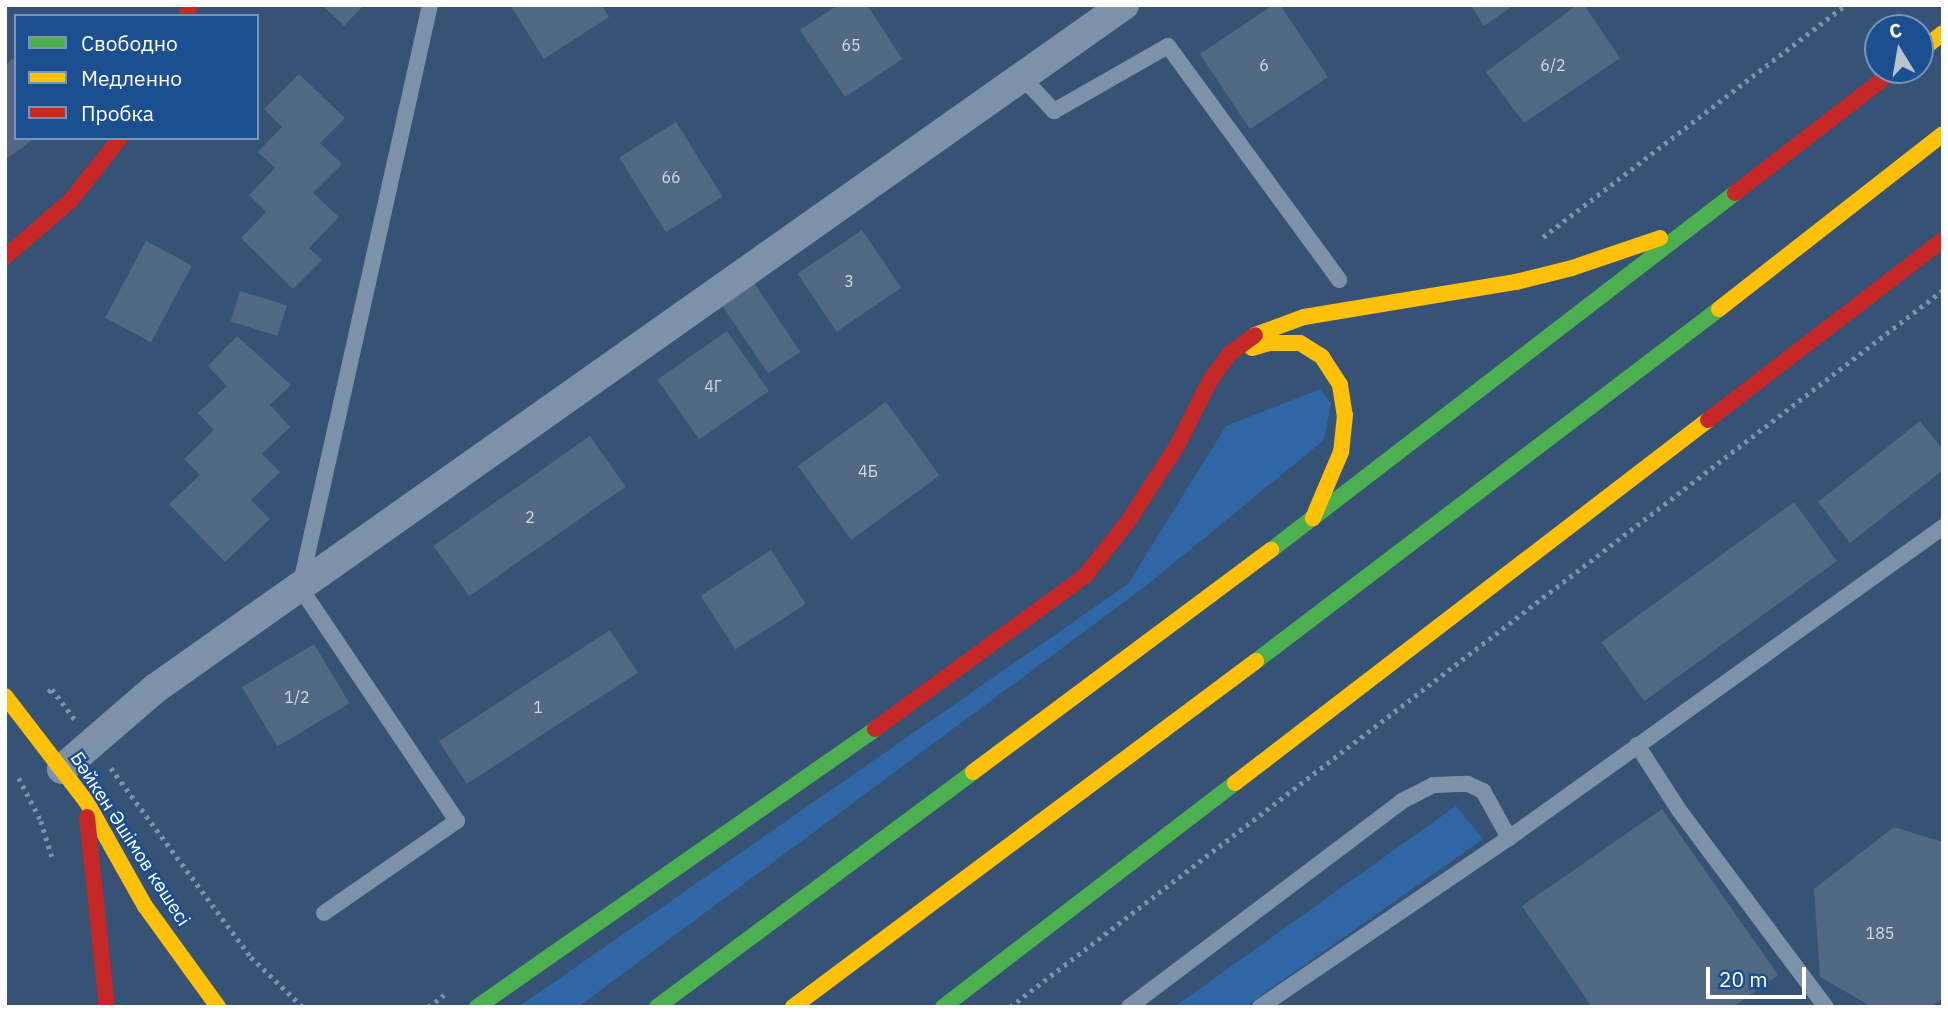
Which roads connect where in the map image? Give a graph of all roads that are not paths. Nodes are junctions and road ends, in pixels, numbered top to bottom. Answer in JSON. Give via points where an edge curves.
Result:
{"nodes":[{"id":1,"x":430,"y":5,"type":"edge"},
{"id":2,"x":1124,"y":5,"type":"edge"},
{"id":3,"x":1022,"y":77,"type":"junction"},
{"id":4,"x":1877,"y":84,"type":"edge"},
{"id":5,"x":1943,"y":134,"type":"edge"},
{"id":6,"x":118,"y":140,"type":"edge"},
{"id":7,"x":1691,"y":227,"type":"junction"},
{"id":8,"x":1943,"y":240,"type":"edge"},
{"id":9,"x":5,"y":257,"type":"edge"},
{"id":10,"x":1339,"y":280,"type":"dead end"},
{"id":11,"x":1230,"y":354,"type":"junction"},
{"id":12,"x":1312,"y":520,"type":"junction"},
{"id":13,"x":1943,"y":527,"type":"edge"},
{"id":14,"x":300,"y":587,"type":"junction"},
{"id":15,"x":5,"y":696,"type":"edge"},
{"id":16,"x":1637,"y":745,"type":"junction"},
{"id":17,"x":62,"y":769,"type":"junction"},
{"id":18,"x":86,"y":801,"type":"junction"},
{"id":19,"x":1509,"y":838,"type":"junction"},
{"id":20,"x":324,"y":913,"type":"dead end"},
{"id":21,"x":107,"y":1007,"type":"edge"},
{"id":22,"x":218,"y":1007,"type":"edge"},
{"id":23,"x":477,"y":1007,"type":"edge"},
{"id":24,"x":657,"y":1007,"type":"edge"},
{"id":25,"x":793,"y":1007,"type":"edge"},
{"id":26,"x":943,"y":1007,"type":"edge"},
{"id":27,"x":1129,"y":1007,"type":"edge"},
{"id":28,"x":1260,"y":1007,"type":"edge"},
{"id":29,"x":1826,"y":1007,"type":"edge"}],
"edges":[{"from":1,"to":14,"type":"lane"},
{"from":2,"to":3,"type":"street"},
{"from":3,"to":10,"type":"lane","via":[[1054,111],[1168,46]]},
{"from":3,"to":14,"type":"street"},
{"from":4,"to":7,"type":"main road"},
{"from":5,"to":25,"type":"main road","via":[[1360,583]]},
{"from":6,"to":9,"type":"main road","via":[[71,201]]},
{"from":7,"to":11,"type":"main road","via":[[1516,282],[1304,317],[1260,332]]},
{"from":7,"to":12,"type":"main road"},
{"from":8,"to":26,"type":"main road"},
{"from":11,"to":12,"type":"main road","via":[[1269,342],[1300,343],[1322,357],[1340,385],[1345,415],[1341,452]]},
{"from":11,"to":23,"type":"main road","via":[[1129,520],[1085,576],[965,666]]},
{"from":12,"to":24,"type":"main road"},
{"from":13,"to":16,"type":"lane"},
{"from":14,"to":17,"type":"street","via":[[156,688]]},
{"from":14,"to":20,"type":"lane","via":[[457,821]]},
{"from":15,"to":17,"type":"main road","name":"Бәйкен Әшімов көшесі"},
{"from":16,"to":19,"type":"lane"},
{"from":16,"to":29,"type":"lane","via":[[1679,810]]},
{"from":17,"to":18,"type":"main road","name":"Бәйкен Әшімов көшесі"},
{"from":18,"to":21,"type":"main road"},
{"from":18,"to":22,"type":"main road","name":"Бәйкен Әшімов көшесі","via":[[145,906]]},
{"from":19,"to":27,"type":"lane","via":[[1483,791],[1461,783],[1433,786],[1402,801]]},
{"from":19,"to":28,"type":"lane"}]}
